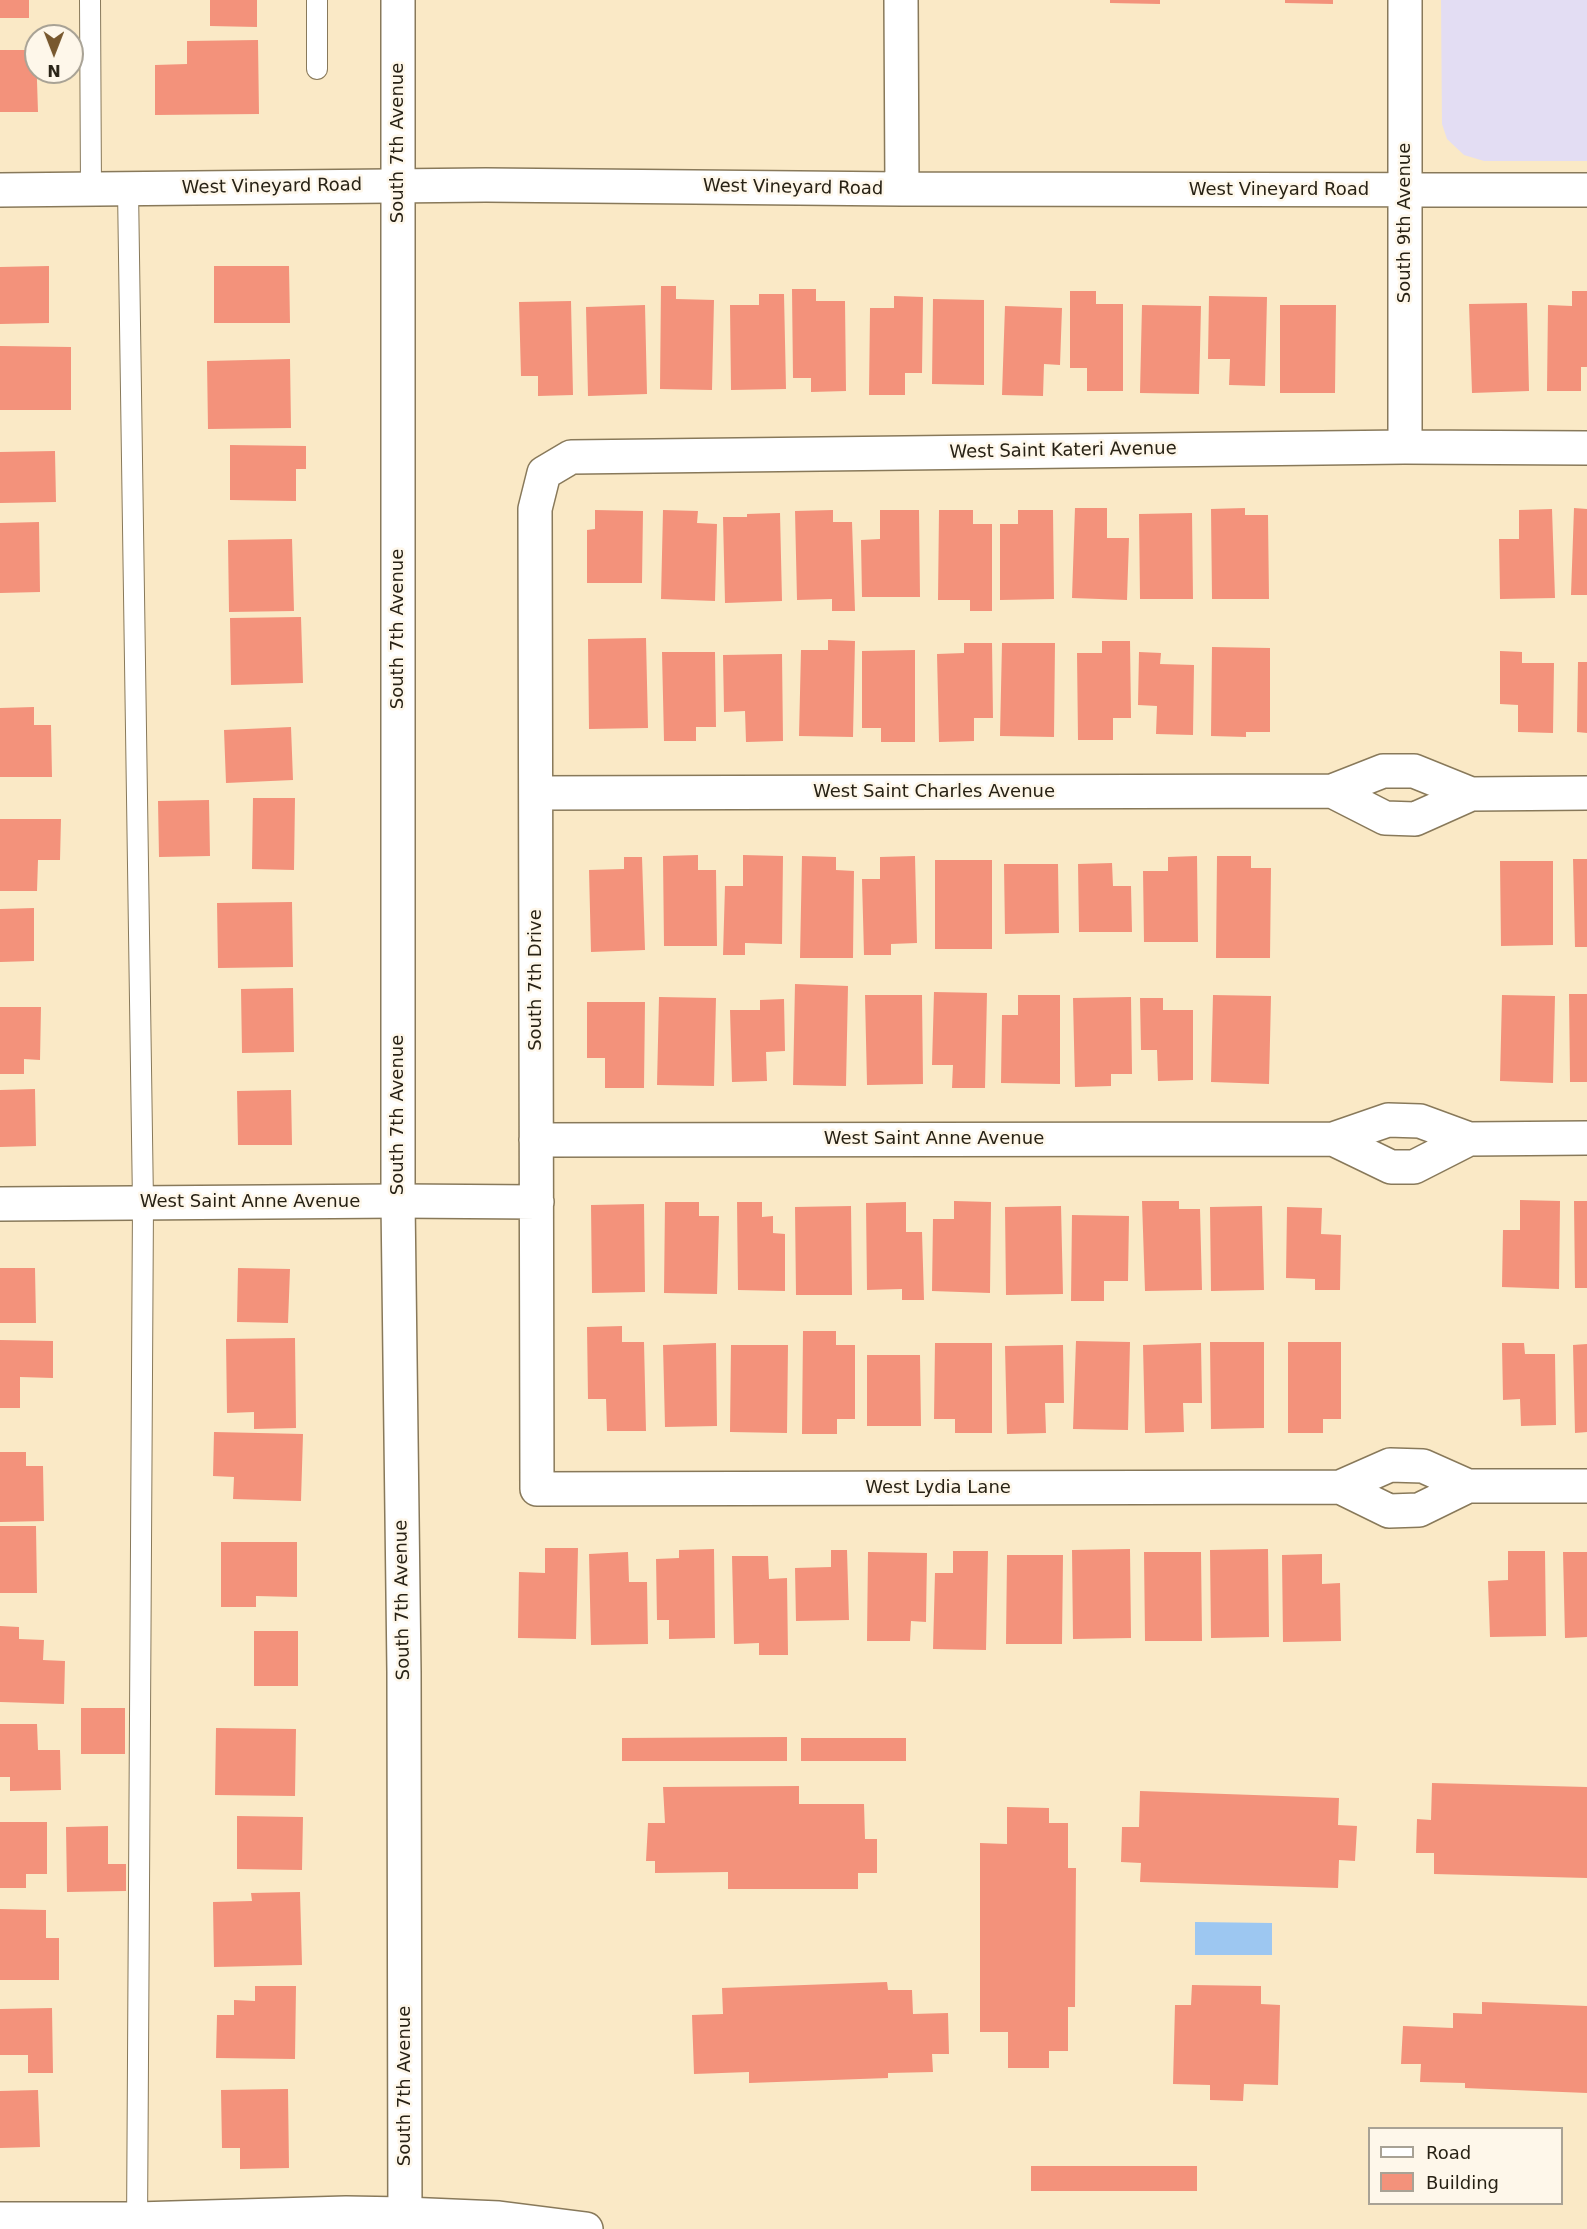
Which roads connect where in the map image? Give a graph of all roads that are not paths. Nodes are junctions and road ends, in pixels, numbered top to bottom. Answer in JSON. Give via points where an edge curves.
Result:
{"nodes":[{"id":1,"x":90,"y":0,"type":"edge"},
{"id":2,"x":317,"y":0,"type":"edge"},
{"id":3,"x":398,"y":0,"type":"edge"},
{"id":4,"x":901,"y":0,"type":"edge"},
{"id":5,"x":1406,"y":0,"type":"edge"},
{"id":6,"x":317,"y":69,"type":"dead end"},
{"id":7,"x":398,"y":186,"type":"junction"},
{"id":8,"x":128,"y":189,"type":"junction"},
{"id":9,"x":902,"y":189,"type":"junction"},
{"id":10,"x":0,"y":190,"type":"edge"},
{"id":11,"x":91,"y":190,"type":"junction"},
{"id":12,"x":1406,"y":190,"type":"junction"},
{"id":13,"x":1587,"y":190,"type":"edge"},
{"id":14,"x":1404,"y":447,"type":"junction"},
{"id":15,"x":1587,"y":448,"type":"edge"},
{"id":16,"x":544,"y":473,"type":"joint"},
{"id":17,"x":1332,"y":791,"type":"junction"},
{"id":18,"x":536,"y":793,"type":"junction"},
{"id":19,"x":1587,"y":793,"type":"edge"},
{"id":20,"x":1471,"y":794,"type":"junction"},
{"id":21,"x":1333,"y":1138,"type":"junction"},
{"id":22,"x":1469,"y":1138,"type":"junction"},
{"id":23,"x":1587,"y":1138,"type":"edge"},
{"id":24,"x":536,"y":1140,"type":"junction"},
{"id":25,"x":398,"y":1201,"type":"junction"},
{"id":26,"x":537,"y":1202,"type":"junction"},
{"id":27,"x":143,"y":1203,"type":"junction"},
{"id":28,"x":0,"y":1204,"type":"edge"},
{"id":29,"x":1468,"y":1486,"type":"junction"},
{"id":30,"x":1587,"y":1486,"type":"edge"},
{"id":31,"x":1340,"y":1487,"type":"junction"},
{"id":32,"x":537,"y":1489,"type":"joint"},
{"id":33,"x":0,"y":2219,"type":"edge"},
{"id":34,"x":405,"y":2221,"type":"edge"},
{"id":35,"x":137,"y":2224,"type":"edge"},
{"id":36,"x":586,"y":2229,"type":"edge"}],
"edges":[{"from":1,"to":11,"type":"lane"},
{"from":2,"to":6,"type":"lane"},
{"from":3,"to":7,"type":"street","name":"South 7th Avenue"},
{"from":4,"to":9,"type":"street"},
{"from":5,"to":12,"type":"street","name":"South 9th Avenue"},
{"from":7,"to":8,"type":"street","name":"West Vineyard Road"},
{"from":7,"to":9,"type":"street","name":"West Vineyard Road"},
{"from":7,"to":25,"type":"street","name":"South 7th Avenue"},
{"from":8,"to":11,"type":"street","name":"West Vineyard Road"},
{"from":8,"to":27,"type":"lane"},
{"from":9,"to":12,"type":"street","name":"West Vineyard Road"},
{"from":10,"to":11,"type":"street","name":"West Vineyard Road"},
{"from":12,"to":13,"type":"street","name":"West Vineyard Road"},
{"from":12,"to":14,"type":"street","name":"South 9th Avenue"},
{"from":14,"to":15,"type":"street","name":"West Saint Kateri Avenue"},
{"from":14,"to":16,"type":"street","name":"West Saint Kateri Avenue","via":[[571,457]]},
{"from":16,"to":18,"type":"street","name":"South 7th Drive","via":[[535,509]]},
{"from":17,"to":18,"type":"street","name":"West Saint Charles Avenue"},
{"from":17,"to":20,"type":"street","name":"West Saint Charles Avenue","via":[[1383,771],[1414,771]]},
{"from":17,"to":20,"type":"street","name":"West Saint Charles Avenue","via":[[1385,818],[1415,819]]},
{"from":18,"to":24,"type":"street","name":"South 7th Drive"},
{"from":19,"to":20,"type":"street","name":"West Saint Charles Avenue"},
{"from":21,"to":22,"type":"street","name":"West Saint Anne Avenue","via":[[1388,1120],[1420,1121]]},
{"from":21,"to":22,"type":"street","name":"West Saint Anne Avenue","via":[[1391,1167],[1414,1167]]},
{"from":21,"to":24,"type":"street","name":"West Saint Anne Avenue"},
{"from":22,"to":23,"type":"street","name":"West Saint Anne Avenue"},
{"from":24,"to":26,"type":"street","name":"South 7th Drive"},
{"from":25,"to":26,"type":"street","name":"West Saint Anne Avenue"},
{"from":25,"to":27,"type":"street","name":"West Saint Anne Avenue"},
{"from":25,"to":34,"type":"street","name":"South 7th Avenue"},
{"from":26,"to":32,"type":"street","name":"South 7th Drive"},
{"from":27,"to":28,"type":"street","name":"West Saint Anne Avenue"},
{"from":27,"to":35,"type":"lane"},
{"from":29,"to":30,"type":"street","name":"West Lydia Lane"},
{"from":29,"to":31,"type":"street","name":"West Lydia Lane","via":[[1423,1466],[1390,1465]]},
{"from":29,"to":31,"type":"street","name":"West Lydia Lane","via":[[1419,1510],[1389,1512]]},
{"from":31,"to":32,"type":"street","name":"West Lydia Lane"},
{"from":33,"to":35,"type":"street"},
{"from":34,"to":35,"type":"street","via":[[345,2213]]},
{"from":34,"to":36,"type":"street","via":[[499,2218]]}]}
